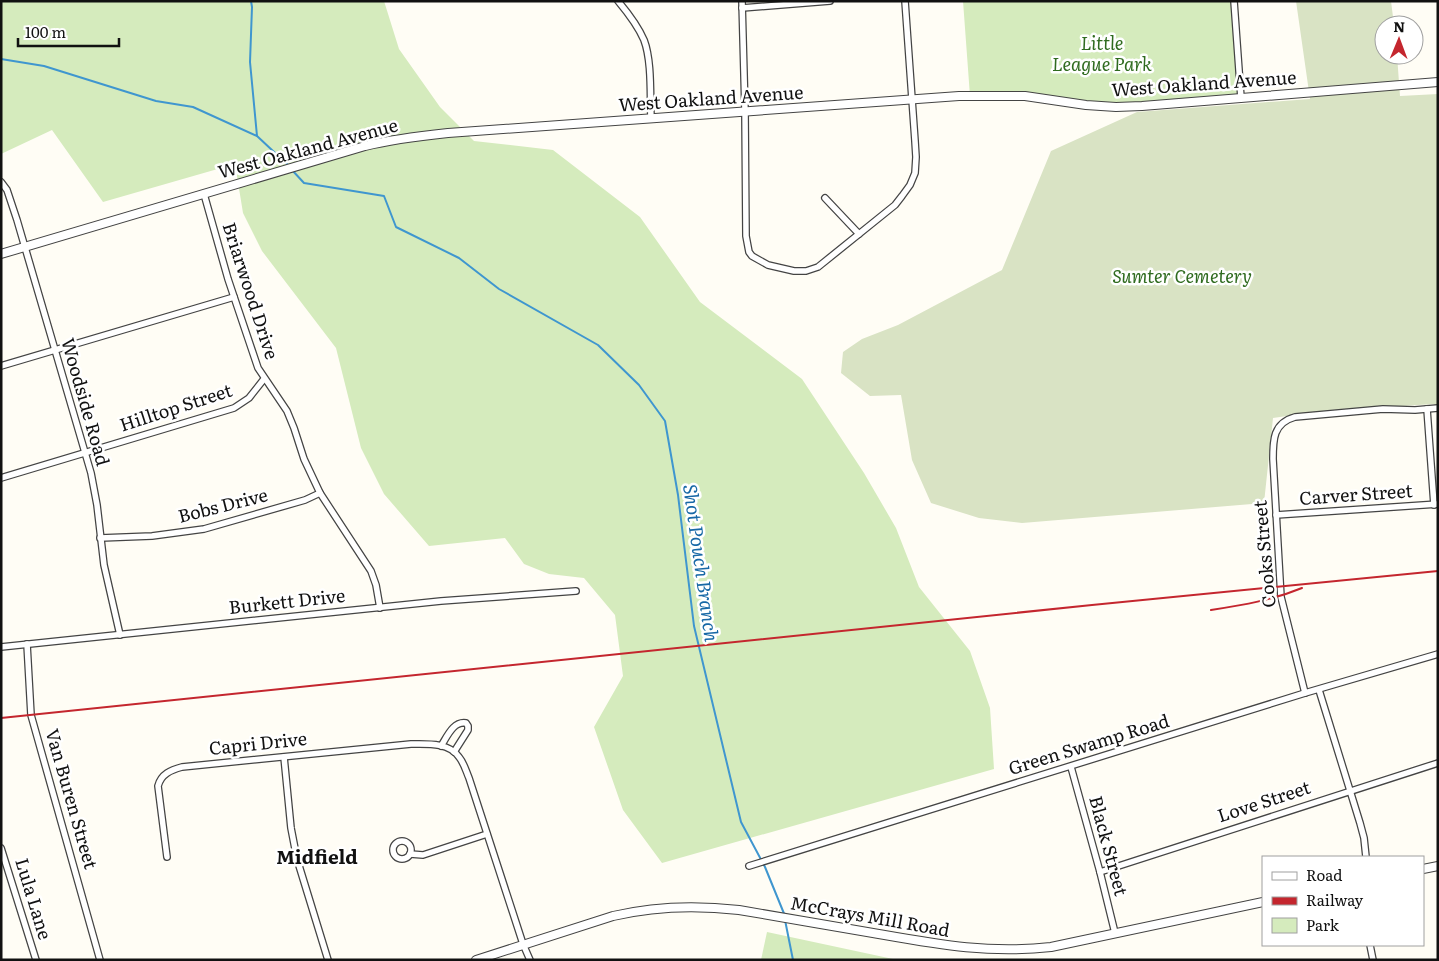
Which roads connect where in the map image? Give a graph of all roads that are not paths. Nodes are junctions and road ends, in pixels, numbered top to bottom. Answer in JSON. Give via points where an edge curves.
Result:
{"nodes":[{"id":1,"x":618,"y":1,"type":"edge"},
{"id":2,"x":830,"y":1,"type":"edge"},
{"id":3,"x":905,"y":1,"type":"edge"},
{"id":4,"x":1234,"y":1,"type":"edge"},
{"id":5,"x":742,"y":4,"type":"edge"},
{"id":6,"x":1438,"y":82,"type":"edge"},
{"id":7,"x":1241,"y":98,"type":"junction"},
{"id":8,"x":912,"y":99,"type":"junction"},
{"id":9,"x":745,"y":111,"type":"junction"},
{"id":10,"x":651,"y":118,"type":"junction"},
{"id":11,"x":1,"y":182,"type":"edge"},
{"id":12,"x":204,"y":194,"type":"junction"},
{"id":13,"x":825,"y":198,"type":"dead end"},
{"id":14,"x":859,"y":234,"type":"junction"},
{"id":15,"x":25,"y":247,"type":"junction"},
{"id":16,"x":1,"y":254,"type":"edge"},
{"id":17,"x":234,"y":297,"type":"junction"},
{"id":18,"x":54,"y":350,"type":"junction"},
{"id":19,"x":1,"y":366,"type":"edge"},
{"id":20,"x":264,"y":379,"type":"junction"},
{"id":21,"x":1438,"y":408,"type":"edge"},
{"id":22,"x":1427,"y":409,"type":"junction"},
{"id":23,"x":85,"y":453,"type":"junction"},
{"id":24,"x":1,"y":478,"type":"edge"},
{"id":25,"x":320,"y":493,"type":"junction"},
{"id":26,"x":1436,"y":505,"type":"edge"},
{"id":27,"x":1276,"y":515,"type":"junction"},
{"id":28,"x":100,"y":538,"type":"junction"},
{"id":29,"x":576,"y":591,"type":"dead end"},
{"id":30,"x":380,"y":608,"type":"junction"},
{"id":31,"x":120,"y":635,"type":"junction"},
{"id":32,"x":27,"y":644,"type":"junction"},
{"id":33,"x":1,"y":648,"type":"edge"},
{"id":34,"x":1438,"y":654,"type":"edge"},
{"id":35,"x":1319,"y":690,"type":"junction"},
{"id":36,"x":1305,"y":693,"type":"junction"},
{"id":37,"x":441,"y":746,"type":"junction"},
{"id":38,"x":454,"y":752,"type":"junction"},
{"id":39,"x":284,"y":757,"type":"junction"},
{"id":40,"x":1438,"y":763,"type":"edge"},
{"id":41,"x":1071,"y":767,"type":"junction"},
{"id":42,"x":1350,"y":790,"type":"junction"},
{"id":43,"x":487,"y":834,"type":"junction"},
{"id":44,"x":1,"y":848,"type":"edge"},
{"id":45,"x":410,"y":854,"type":"dead end"},
{"id":46,"x":167,"y":856,"type":"dead end"},
{"id":47,"x":1366,"y":856,"type":"edge"},
{"id":48,"x":749,"y":866,"type":"dead end"},
{"id":49,"x":1438,"y":866,"type":"edge"},
{"id":50,"x":1424,"y":869,"type":"edge"},
{"id":51,"x":1100,"y":872,"type":"junction"},
{"id":52,"x":1262,"y":902,"type":"edge"},
{"id":53,"x":1116,"y":933,"type":"junction"},
{"id":54,"x":523,"y":944,"type":"junction"},
{"id":55,"x":1370,"y":946,"type":"edge"},
{"id":56,"x":36,"y":960,"type":"edge"},
{"id":57,"x":100,"y":960,"type":"edge"},
{"id":58,"x":328,"y":960,"type":"edge"},
{"id":59,"x":476,"y":960,"type":"edge"},
{"id":60,"x":530,"y":960,"type":"edge"},
{"id":61,"x":1373,"y":960,"type":"edge"}],
"edges":[{"from":1,"to":10,"type":"street","via":[[644,40]]},
{"from":2,"to":5,"type":"street"},
{"from":3,"to":8,"type":"street"},
{"from":4,"to":7,"type":"street"},
{"from":5,"to":9,"type":"street"},
{"from":6,"to":7,"type":"street","name":"West Oakland Avenue"},
{"from":7,"to":8,"type":"street","name":"West Oakland Avenue","via":[[1116,107],[1001,95]]},
{"from":8,"to":9,"type":"street","name":"West Oakland Avenue"},
{"from":8,"to":14,"type":"street","via":[[915,173],[895,205]]},
{"from":9,"to":10,"type":"street","name":"West Oakland Avenue"},
{"from":9,"to":14,"type":"street","via":[[746,236],[752,256],[768,265],[806,271],[821,265]]},
{"from":10,"to":12,"type":"street","name":"West Oakland Avenue","via":[[420,136],[381,142]]},
{"from":11,"to":15,"type":"street","name":"Woodside Road","via":[[11,199]]},
{"from":12,"to":15,"type":"street","name":"West Oakland Avenue"},
{"from":12,"to":17,"type":"street","name":"Briarwood Drive"},
{"from":13,"to":14,"type":"street"},
{"from":15,"to":16,"type":"street","name":"West Oakland Avenue"},
{"from":15,"to":18,"type":"street","name":"Woodside Road"},
{"from":17,"to":18,"type":"street"},
{"from":17,"to":20,"type":"street","name":"Briarwood Drive","via":[[254,359]]},
{"from":18,"to":19,"type":"street"},
{"from":18,"to":23,"type":"street","name":"Woodside Road"},
{"from":20,"to":23,"type":"street","name":"Hilltop Street","via":[[249,398],[234,408]]},
{"from":20,"to":25,"type":"street","name":"Briarwood Drive","via":[[290,419]]},
{"from":21,"to":22,"type":"street"},
{"from":22,"to":26,"type":"street"},
{"from":22,"to":27,"type":"street","name":"Cooks Street","via":[[1383,409],[1285,420],[1277,429],[1273,448]]},
{"from":23,"to":24,"type":"street","name":"Hilltop Street"},
{"from":23,"to":28,"type":"street","name":"Woodside Road","via":[[97,505]]},
{"from":25,"to":28,"type":"street","name":"Bobs Drive","via":[[204,529]]},
{"from":25,"to":30,"type":"street","name":"Briarwood Drive","via":[[371,571]]},
{"from":26,"to":27,"type":"street","name":"Carver Street"},
{"from":27,"to":36,"type":"street","name":"Cooks Street","via":[[1281,597]]},
{"from":28,"to":31,"type":"street","name":"Woodside Road"},
{"from":29,"to":30,"type":"street","name":"Burkett Drive"},
{"from":30,"to":31,"type":"street","name":"Burkett Drive"},
{"from":31,"to":32,"type":"street","name":"Burkett Drive"},
{"from":32,"to":33,"type":"street","name":"Burkett Drive"},
{"from":32,"to":57,"type":"street","name":"Van Buren Street","via":[[31,714]]},
{"from":34,"to":35,"type":"street","name":"Green Swamp Road"},
{"from":35,"to":36,"type":"street","name":"Green Swamp Road"},
{"from":35,"to":42,"type":"street"},
{"from":36,"to":41,"type":"street","name":"Green Swamp Road"},
{"from":37,"to":38,"type":"street","name":"Capri Drive"},
{"from":37,"to":38,"type":"street","via":[[456,725],[466,723],[468,730]]},
{"from":37,"to":39,"type":"street","name":"Capri Drive","via":[[411,744]]},
{"from":38,"to":43,"type":"street","via":[[469,778]]},
{"from":39,"to":46,"type":"street","name":"Capri Drive","via":[[182,767],[167,772],[158,786]]},
{"from":39,"to":58,"type":"street","via":[[297,859]]},
{"from":40,"to":42,"type":"street","name":"Love Street"},
{"from":41,"to":48,"type":"street","name":"Green Swamp Road"},
{"from":41,"to":51,"type":"street","name":"Black Street"},
{"from":42,"to":47,"type":"street"},
{"from":42,"to":51,"type":"street","name":"Love Street"},
{"from":43,"to":45,"type":"street","via":[[423,855]]},
{"from":43,"to":54,"type":"street"},
{"from":44,"to":56,"type":"street","name":"Lula Lane"},
{"from":49,"to":50,"type":"street"},
{"from":51,"to":53,"type":"street","name":"Black Street"},
{"from":52,"to":53,"type":"street","name":"McCrays Mill Road"},
{"from":53,"to":54,"type":"street","name":"McCrays Mill Road","via":[[1051,947],[981,949],[762,914],[668,907],[613,916]]},
{"from":54,"to":59,"type":"street","name":"McCrays Mill Road"},
{"from":54,"to":60,"type":"street"},
{"from":55,"to":61,"type":"street"}]}
